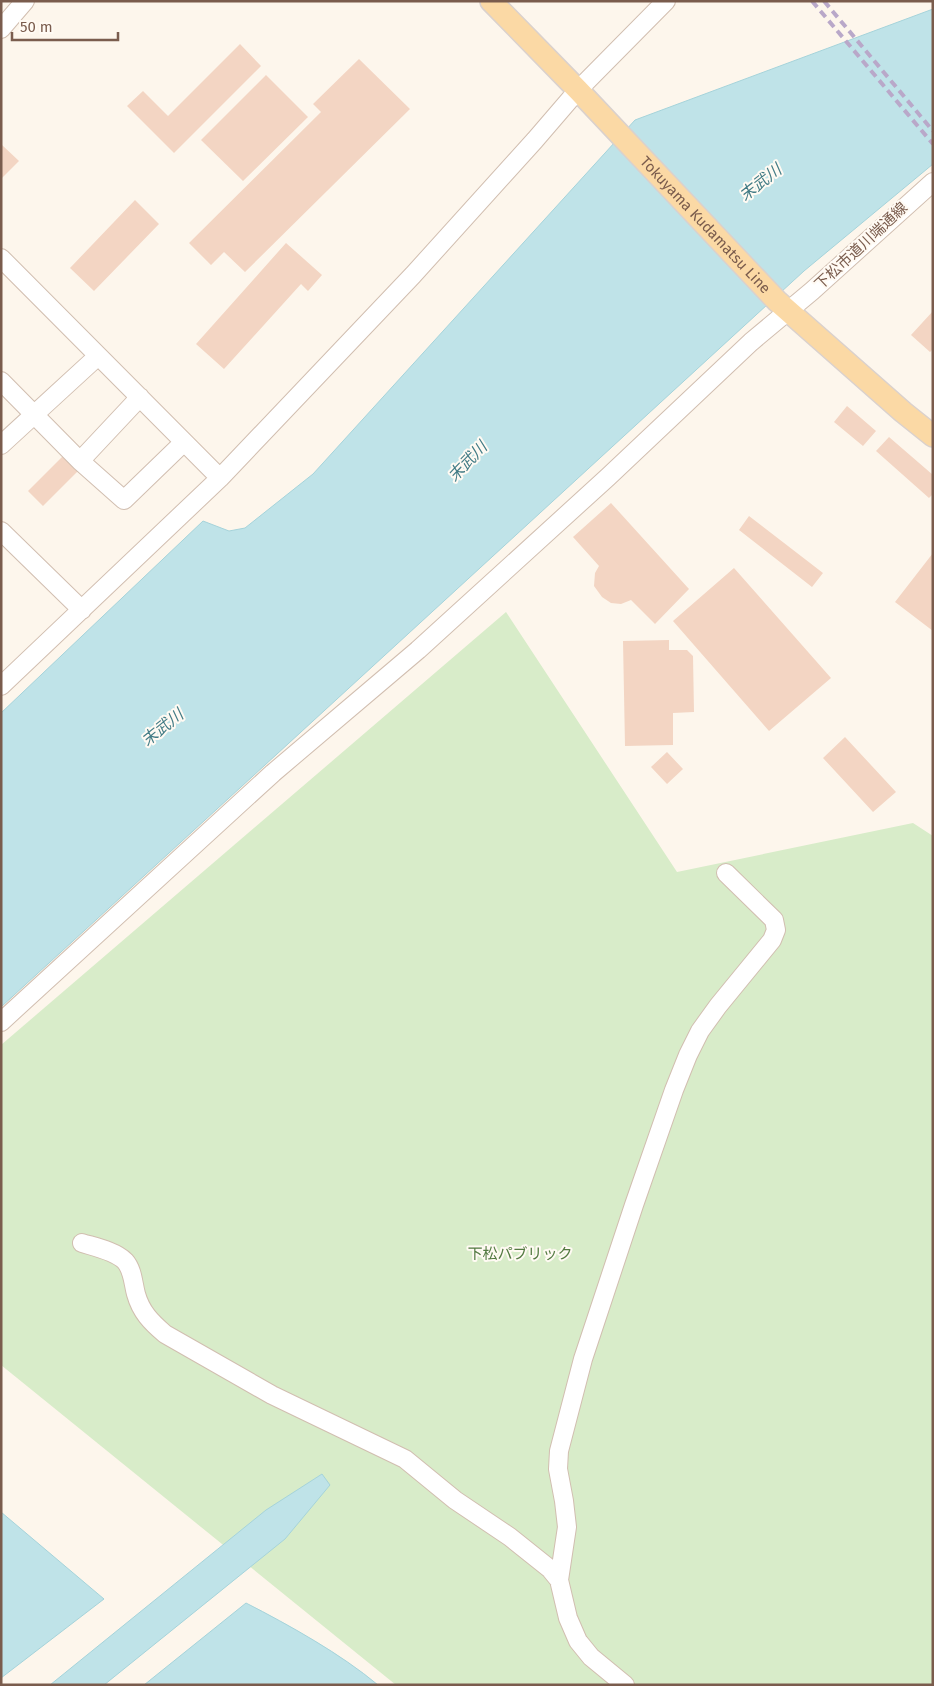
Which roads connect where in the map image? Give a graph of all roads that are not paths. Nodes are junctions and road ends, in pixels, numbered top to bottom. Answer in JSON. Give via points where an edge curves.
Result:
{"nodes":[{"id":1,"x":26,"y":1,"type":"edge"},
{"id":2,"x":491,"y":1,"type":"edge"},
{"id":3,"x":666,"y":1,"type":"edge"},
{"id":4,"x":1,"y":29,"type":"edge"},
{"id":5,"x":578,"y":90,"type":"junction"},
{"id":6,"x":933,"y":182,"type":"edge"},
{"id":7,"x":1,"y":258,"type":"edge"},
{"id":8,"x":783,"y":306,"type":"junction"},
{"id":9,"x":98,"y":356,"type":"junction"},
{"id":10,"x":1,"y":381,"type":"edge"},
{"id":11,"x":140,"y":397,"type":"junction"},
{"id":12,"x":35,"y":414,"type":"junction"},
{"id":13,"x":933,"y":436,"type":"edge"},
{"id":14,"x":184,"y":442,"type":"junction"},
{"id":15,"x":1,"y":445,"type":"edge"},
{"id":16,"x":80,"y":461,"type":"junction"},
{"id":17,"x":220,"y":478,"type":"junction"},
{"id":18,"x":1,"y":531,"type":"edge"},
{"id":19,"x":82,"y":610,"type":"junction"},
{"id":20,"x":1,"y":686,"type":"edge"},
{"id":21,"x":726,"y":872,"type":"dead end"},
{"id":22,"x":1,"y":1022,"type":"edge"},
{"id":23,"x":82,"y":1243,"type":"dead end"},
{"id":24,"x":559,"y":1580,"type":"junction"},
{"id":25,"x":625,"y":1685,"type":"edge"}],
"edges":[{"from":1,"to":4,"type":"street"},
{"from":2,"to":5,"type":"main road","name":"Tokuyama Kudamatsu Line"},
{"from":3,"to":5,"type":"street"},
{"from":5,"to":8,"type":"main road","name":"Tokuyama Kudamatsu Line"},
{"from":5,"to":17,"type":"street","via":[[412,275]]},
{"from":6,"to":8,"type":"street","name":"下松市道川端通線","via":[[812,291]]},
{"from":7,"to":9,"type":"street"},
{"from":8,"to":13,"type":"main road","name":"Tokuyama Kudamatsu Line"},
{"from":8,"to":22,"type":"street","name":"下松市道川端通線","via":[[751,342],[608,477],[432,637],[273,773]]},
{"from":9,"to":11,"type":"street"},
{"from":9,"to":12,"type":"street"},
{"from":10,"to":12,"type":"street"},
{"from":11,"to":14,"type":"street"},
{"from":11,"to":16,"type":"street"},
{"from":12,"to":15,"type":"street"},
{"from":12,"to":16,"type":"street"},
{"from":14,"to":16,"type":"street","via":[[124,500]]},
{"from":14,"to":17,"type":"street"},
{"from":17,"to":19,"type":"street"},
{"from":18,"to":19,"type":"street"},
{"from":19,"to":20,"type":"street"},
{"from":21,"to":24,"type":"street","via":[[774,920],[776,930],[772,940],[700,1031],[688,1055],[611,1274],[583,1359],[559,1451],[558,1469],[567,1527]]},
{"from":23,"to":24,"type":"street","via":[[124,1261],[131,1271],[142,1311],[164,1334],[272,1395],[405,1459],[456,1500],[517,1542]]},
{"from":24,"to":25,"type":"street","via":[[568,1618],[578,1641],[591,1657]]}]}
